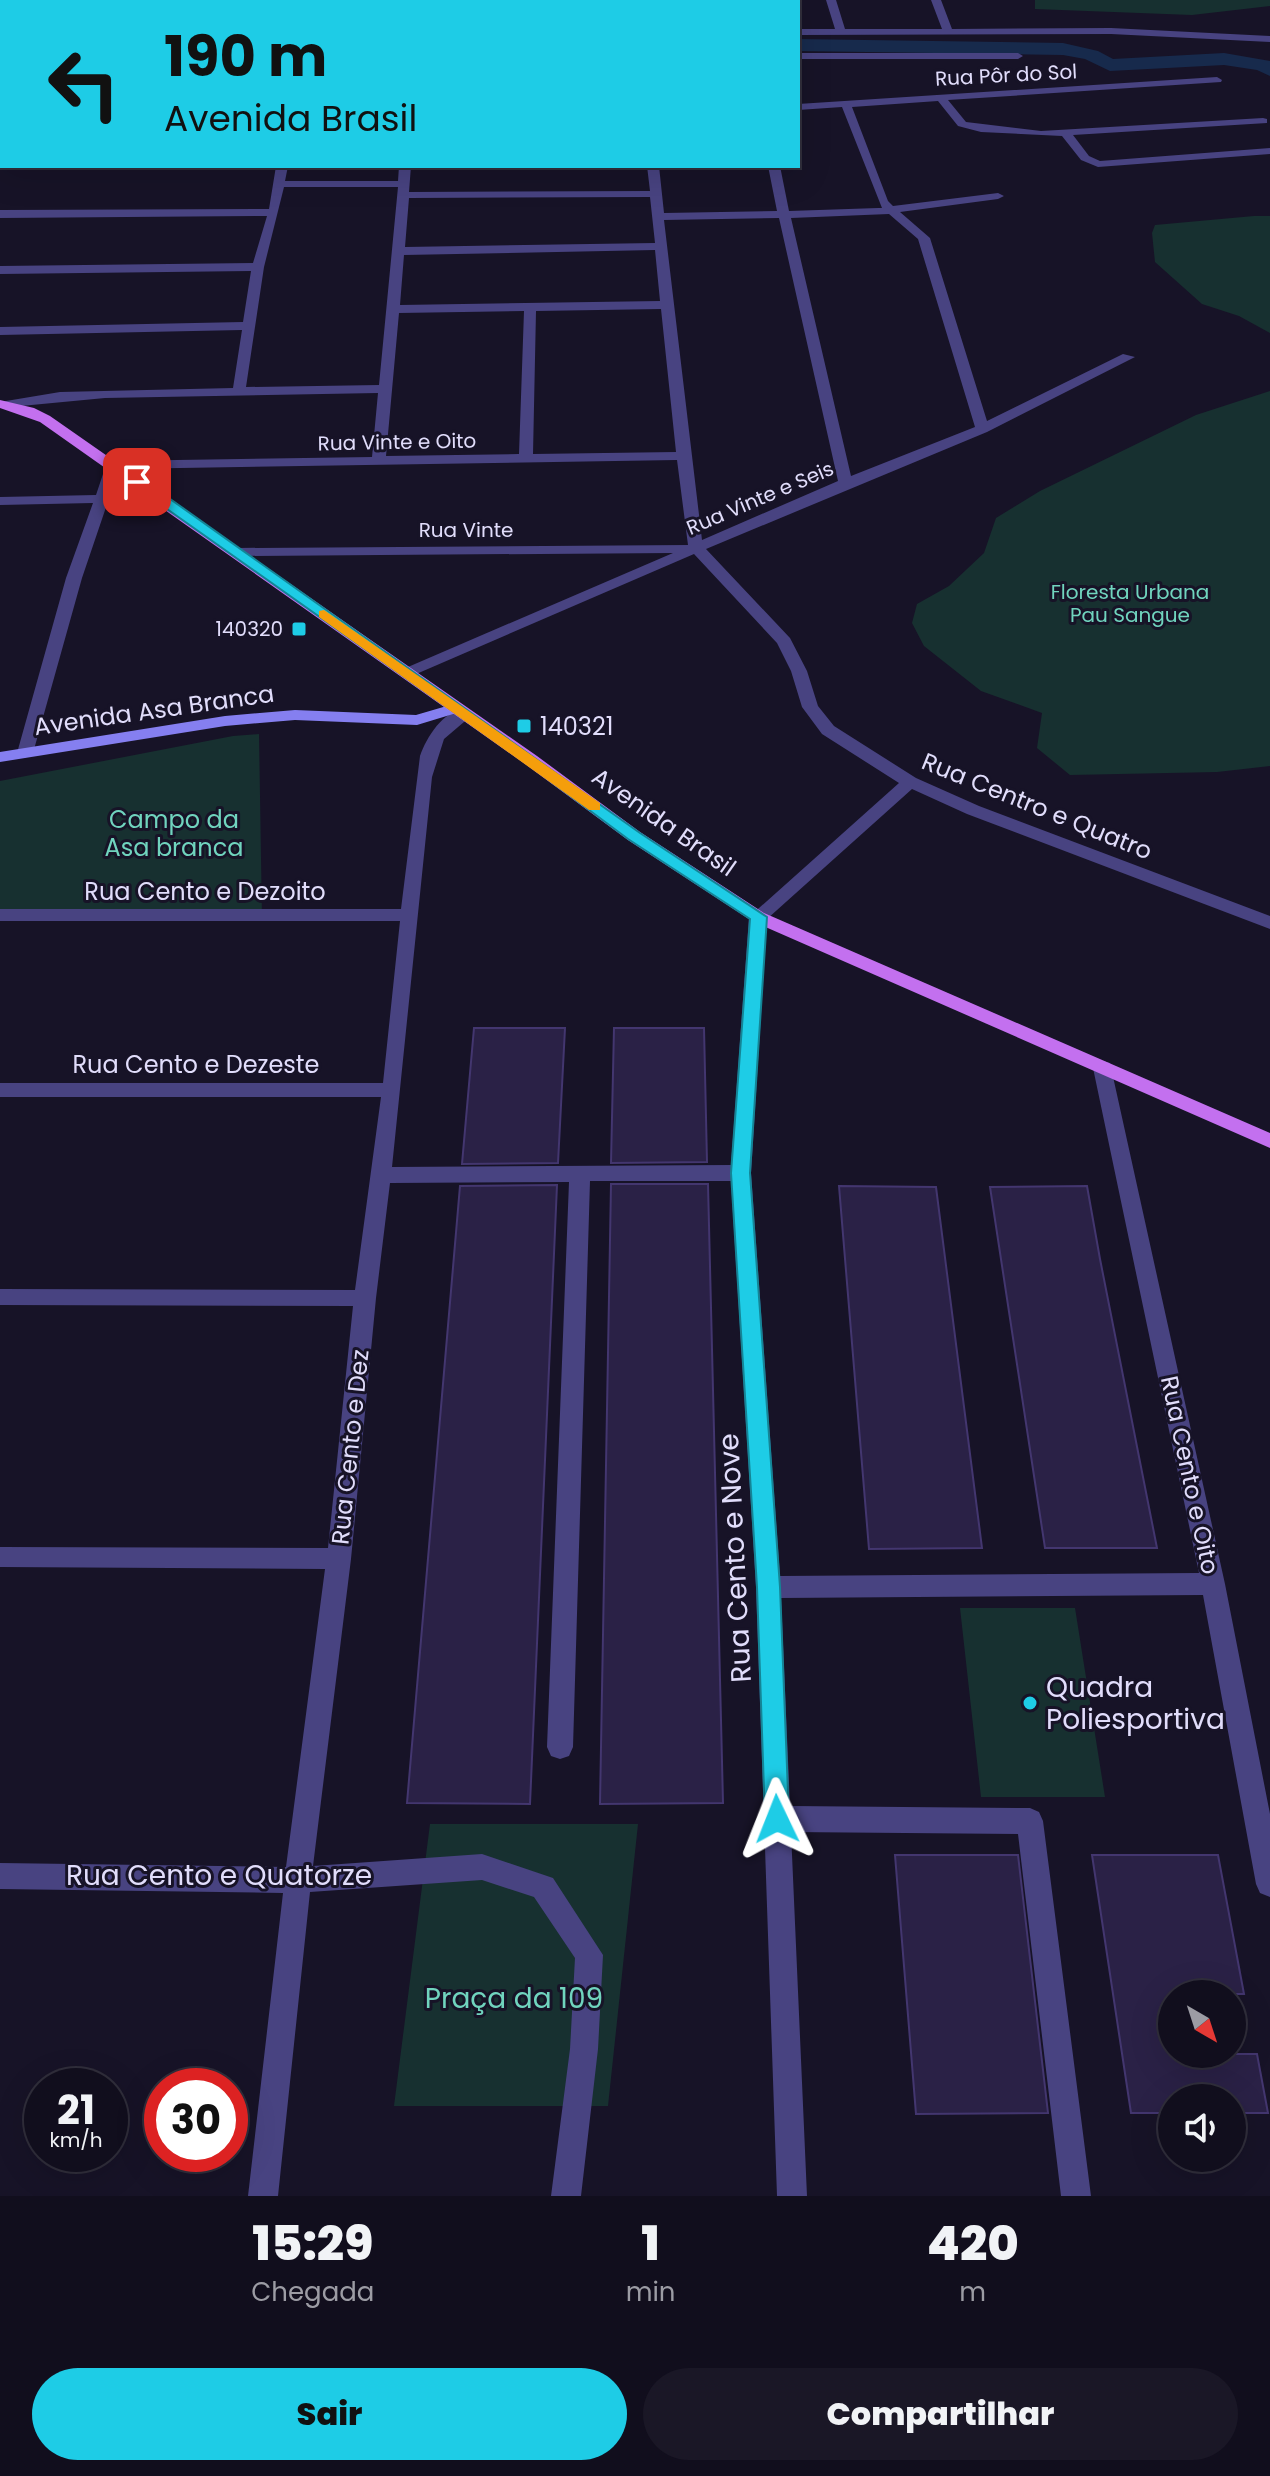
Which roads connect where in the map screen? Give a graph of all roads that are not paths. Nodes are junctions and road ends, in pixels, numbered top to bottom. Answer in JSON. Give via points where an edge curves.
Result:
{"nodes":[{"id":1,"x":831,"y":0,"type":"edge"},
{"id":2,"x":936,"y":0,"type":"edge"},
{"id":3,"x":948,"y":30,"type":"junction"},
{"id":4,"x":800,"y":32,"type":"edge"},
{"id":5,"x":841,"y":32,"type":"junction"},
{"id":6,"x":1270,"y":39,"type":"edge"},
{"id":7,"x":800,"y":56,"type":"edge"},
{"id":8,"x":1018,"y":56,"type":"dead end"},
{"id":9,"x":1217,"y":80,"type":"dead end"},
{"id":10,"x":940,"y":97,"type":"junction"},
{"id":11,"x":846,"y":105,"type":"junction"},
{"id":12,"x":800,"y":107,"type":"edge"},
{"id":13,"x":1263,"y":121,"type":"dead end"},
{"id":14,"x":1064,"y":132,"type":"junction"},
{"id":15,"x":1270,"y":151,"type":"edge"},
{"id":16,"x":282,"y":168,"type":"edge"},
{"id":17,"x":405,"y":168,"type":"edge"},
{"id":18,"x":653,"y":168,"type":"edge"},
{"id":19,"x":774,"y":168,"type":"edge"},
{"id":20,"x":279,"y":184,"type":"junction"},
{"id":21,"x":404,"y":190,"type":"junction"},
{"id":22,"x":656,"y":194,"type":"junction"},
{"id":23,"x":998,"y":196,"type":"dead end"},
{"id":24,"x":890,"y":210,"type":"junction"},
{"id":25,"x":274,"y":212,"type":"junction"},
{"id":26,"x":785,"y":213,"type":"junction"},
{"id":27,"x":0,"y":214,"type":"edge"},
{"id":28,"x":660,"y":217,"type":"junction"},
{"id":29,"x":661,"y":246,"type":"junction"},
{"id":30,"x":401,"y":251,"type":"junction"},
{"id":31,"x":258,"y":267,"type":"junction"},
{"id":32,"x":0,"y":270,"type":"edge"},
{"id":33,"x":530,"y":305,"type":"junction"},
{"id":34,"x":668,"y":305,"type":"junction"},
{"id":35,"x":391,"y":309,"type":"junction"},
{"id":36,"x":251,"y":326,"type":"junction"},
{"id":37,"x":0,"y":331,"type":"edge"},
{"id":38,"x":1128,"y":357,"type":"dead end"},
{"id":39,"x":385,"y":389,"type":"junction"},
{"id":40,"x":239,"y":391,"type":"junction"},
{"id":41,"x":2,"y":404,"type":"edge"},
{"id":42,"x":982,"y":429,"type":"junction"},
{"id":43,"x":682,"y":456,"type":"junction"},
{"id":44,"x":526,"y":459,"type":"junction"},
{"id":45,"x":378,"y":462,"type":"junction"},
{"id":46,"x":113,"y":465,"type":"junction"},
{"id":47,"x":846,"y":483,"type":"junction"},
{"id":48,"x":102,"y":499,"type":"junction"},
{"id":49,"x":0,"y":501,"type":"edge"},
{"id":50,"x":696,"y":547,"type":"junction"},
{"id":51,"x":236,"y":552,"type":"junction"},
{"id":52,"x":407,"y":673,"type":"junction"},
{"id":53,"x":461,"y":711,"type":"junction"},
{"id":54,"x":25,"y":753,"type":"junction"},
{"id":55,"x":0,"y":757,"type":"edge"},
{"id":56,"x":910,"y":782,"type":"junction"},
{"id":57,"x":0,"y":915,"type":"edge"},
{"id":58,"x":411,"y":915,"type":"junction"},
{"id":59,"x":758,"y":917,"type":"junction"},
{"id":60,"x":1270,"y":923,"type":"edge"},
{"id":61,"x":1103,"y":1068,"type":"junction"},
{"id":62,"x":0,"y":1090,"type":"edge"},
{"id":63,"x":392,"y":1090,"type":"junction"},
{"id":64,"x":1270,"y":1141,"type":"edge"},
{"id":65,"x":741,"y":1173,"type":"junction"},
{"id":66,"x":580,"y":1174,"type":"junction"},
{"id":67,"x":381,"y":1175,"type":"junction"},
{"id":68,"x":0,"y":1297,"type":"edge"},
{"id":69,"x":365,"y":1298,"type":"junction"},
{"id":70,"x":0,"y":1557,"type":"edge"},
{"id":71,"x":339,"y":1559,"type":"junction"},
{"id":72,"x":1213,"y":1584,"type":"junction"},
{"id":73,"x":768,"y":1587,"type":"junction"},
{"id":74,"x":560,"y":1747,"type":"dead end"},
{"id":75,"x":777,"y":1819,"type":"junction"},
{"id":76,"x":0,"y":1876,"type":"edge"},
{"id":77,"x":298,"y":1880,"type":"junction"},
{"id":78,"x":1270,"y":1884,"type":"edge"},
{"id":79,"x":263,"y":2196,"type":"edge"},
{"id":80,"x":566,"y":2196,"type":"edge"},
{"id":81,"x":792,"y":2196,"type":"edge"},
{"id":82,"x":1076,"y":2196,"type":"edge"}],
"edges":[{"from":1,"to":5,"type":"street"},
{"from":2,"to":3,"type":"street"},
{"from":3,"to":5,"type":"street"},
{"from":3,"to":6,"type":"street"},
{"from":4,"to":5,"type":"street"},
{"from":7,"to":8,"type":"street"},
{"from":9,"to":10,"type":"street","name":"Rua Pôr do Sol"},
{"from":10,"to":11,"type":"street","name":"Rua Pôr do Sol"},
{"from":10,"to":14,"type":"street","via":[[968,127]]},
{"from":11,"to":12,"type":"street","name":"Rua Pôr do Sol"},
{"from":11,"to":24,"type":"street"},
{"from":13,"to":14,"type":"street"},
{"from":14,"to":15,"type":"street","via":[[1085,158],[1098,164]]},
{"from":16,"to":20,"type":"street"},
{"from":17,"to":21,"type":"street"},
{"from":18,"to":22,"type":"street"},
{"from":19,"to":26,"type":"street"},
{"from":20,"to":21,"type":"street"},
{"from":20,"to":25,"type":"street"},
{"from":21,"to":22,"type":"street"},
{"from":21,"to":30,"type":"street"},
{"from":22,"to":28,"type":"street"},
{"from":23,"to":24,"type":"street"},
{"from":24,"to":26,"type":"street"},
{"from":24,"to":42,"type":"street","via":[[924,238]]},
{"from":25,"to":27,"type":"street"},
{"from":25,"to":31,"type":"street"},
{"from":26,"to":28,"type":"street"},
{"from":26,"to":47,"type":"street"},
{"from":28,"to":29,"type":"street"},
{"from":29,"to":30,"type":"street"},
{"from":29,"to":34,"type":"street"},
{"from":30,"to":35,"type":"street"},
{"from":31,"to":32,"type":"street"},
{"from":31,"to":36,"type":"street"},
{"from":33,"to":34,"type":"street"},
{"from":33,"to":35,"type":"street"},
{"from":33,"to":44,"type":"street"},
{"from":34,"to":43,"type":"street"},
{"from":35,"to":39,"type":"street"},
{"from":36,"to":37,"type":"street"},
{"from":36,"to":40,"type":"street"},
{"from":38,"to":42,"type":"street","name":"Rua Vinte e Seis"},
{"from":39,"to":40,"type":"street"},
{"from":39,"to":45,"type":"street"},
{"from":40,"to":41,"type":"street","via":[[60,396]]},
{"from":41,"to":46,"type":"main road","name":"Avenida Brasil","via":[[45,419]]},
{"from":42,"to":47,"type":"street","name":"Rua Vinte e Seis"},
{"from":43,"to":44,"type":"street","name":"Rua Vinte e Oito"},
{"from":43,"to":50,"type":"street"},
{"from":44,"to":45,"type":"street","name":"Rua Vinte e Oito"},
{"from":45,"to":46,"type":"street","name":"Rua Vinte e Oito"},
{"from":46,"to":48,"type":"street"},
{"from":46,"to":51,"type":"main road","name":"Avenida Brasil"},
{"from":47,"to":50,"type":"street","name":"Rua Vinte e Seis"},
{"from":48,"to":49,"type":"street"},
{"from":48,"to":54,"type":"street"},
{"from":50,"to":51,"type":"street","name":"Rua Vinte"},
{"from":50,"to":52,"type":"street","name":"Rua Vinte e Seis"},
{"from":50,"to":56,"type":"street","name":"Rua Centro e Quatro","via":[[784,641],[810,707],[828,730]]},
{"from":51,"to":52,"type":"main road","name":"Avenida Brasil"},
{"from":52,"to":53,"type":"main road","name":"Avenida Brasil"},
{"from":53,"to":54,"type":"street","name":"Avenida Asa Branca","via":[[417,720],[295,715],[225,721]]},
{"from":53,"to":58,"type":"street","name":"Rua Cento e Dez","via":[[429,750]]},
{"from":53,"to":59,"type":"main road","name":"Avenida Brasil","via":[[634,836]]},
{"from":54,"to":55,"type":"street","name":"Avenida Asa Branca"},
{"from":56,"to":59,"type":"street"},
{"from":56,"to":60,"type":"street","name":"Rua Centro e Quatro"},
{"from":57,"to":58,"type":"street","name":"Rua Cento e Dezoito"},
{"from":58,"to":63,"type":"street","name":"Rua Cento e Dez"},
{"from":59,"to":61,"type":"main road","name":"Avenida Brasil"},
{"from":59,"to":65,"type":"street","name":"Rua Cento e Nove"},
{"from":61,"to":64,"type":"main road","name":"Avenida Brasil"},
{"from":61,"to":72,"type":"street","name":"Rua Cento e Oito"},
{"from":62,"to":63,"type":"street","name":"Rua Cento e Dezeste"},
{"from":63,"to":67,"type":"street","name":"Rua Cento e Dez"},
{"from":65,"to":66,"type":"street"},
{"from":65,"to":73,"type":"street","name":"Rua Cento e Nove"},
{"from":66,"to":67,"type":"street"},
{"from":66,"to":74,"type":"street"},
{"from":67,"to":69,"type":"street","name":"Rua Cento e Dez"},
{"from":68,"to":69,"type":"street"},
{"from":69,"to":71,"type":"street","name":"Rua Cento e Dez"},
{"from":70,"to":71,"type":"street"},
{"from":71,"to":77,"type":"street","name":"Rua Cento e Dez"},
{"from":72,"to":73,"type":"street"},
{"from":72,"to":78,"type":"street","name":"Rua Cento e Oito"},
{"from":73,"to":75,"type":"street","name":"Rua Cento e Nove"},
{"from":75,"to":81,"type":"street","name":"Rua Cento e Nove"},
{"from":75,"to":82,"type":"street","via":[[1030,1821]]},
{"from":76,"to":77,"type":"street","name":"Rua Cento e Quatorze"},
{"from":77,"to":79,"type":"street","name":"Rua Cento e Dez"},
{"from":77,"to":80,"type":"street","name":"Rua Cento e Quatorze","via":[[482,1867],[543,1887],[589,1955]]}]}
